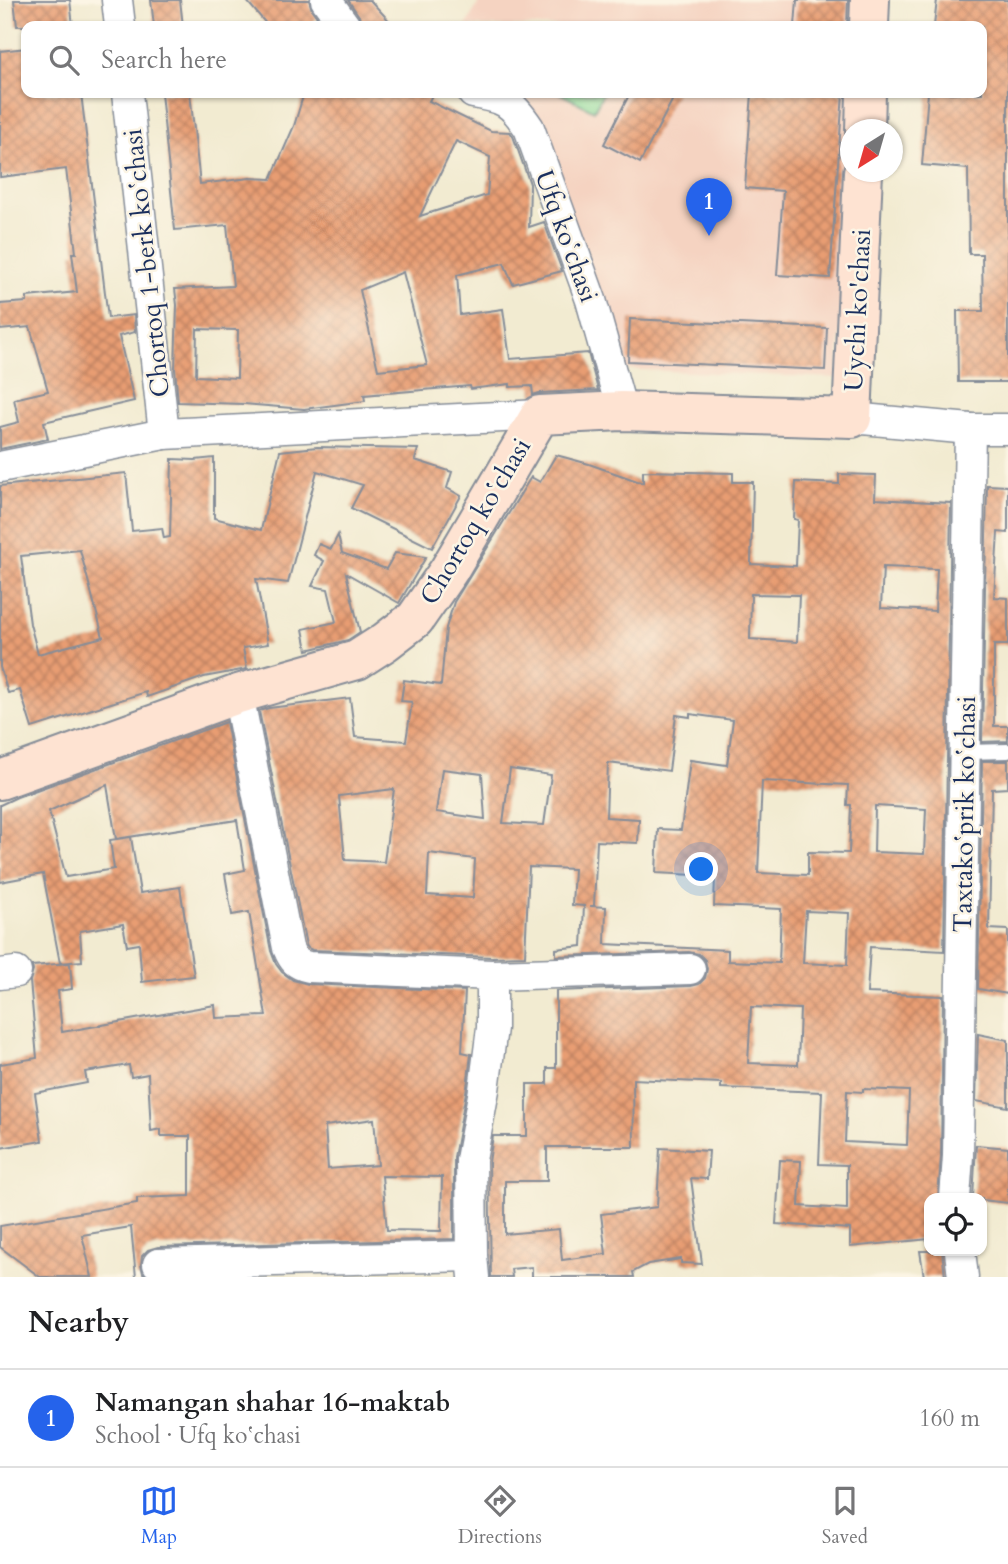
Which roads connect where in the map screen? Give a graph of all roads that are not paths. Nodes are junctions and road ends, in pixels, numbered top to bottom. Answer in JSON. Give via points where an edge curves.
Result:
{"nodes":[{"id":1,"x":117,"y":0,"type":"edge"},
{"id":2,"x":326,"y":0,"type":"edge"},
{"id":3,"x":870,"y":0,"type":"edge"},
{"id":4,"x":119,"y":21,"type":"edge"},
{"id":5,"x":341,"y":21,"type":"edge"},
{"id":6,"x":869,"y":21,"type":"edge"},
{"id":7,"x":128,"y":98,"type":"edge"},
{"id":8,"x":497,"y":98,"type":"edge"},
{"id":9,"x":866,"y":98,"type":"edge"},
{"id":10,"x":865,"y":119,"type":"edge"},
{"id":11,"x":863,"y":182,"type":"edge"},
{"id":12,"x":622,"y":411,"type":"junction"},
{"id":13,"x":540,"y":415,"type":"junction"},
{"id":14,"x":852,"y":418,"type":"junction"},
{"id":15,"x":970,"y":429,"type":"junction"},
{"id":16,"x":1008,"y":429,"type":"edge"},
{"id":17,"x":164,"y":434,"type":"junction"},
{"id":18,"x":0,"y":467,"type":"edge"},
{"id":19,"x":238,"y":694,"type":"junction"},
{"id":20,"x":1008,"y":751,"type":"edge"},
{"id":21,"x":965,"y":752,"type":"junction"},
{"id":22,"x":0,"y":780,"type":"edge"},
{"id":23,"x":690,"y":969,"type":"dead end"},
{"id":24,"x":492,"y":975,"type":"junction"},
{"id":25,"x":955,"y":1193,"type":"edge"},
{"id":26,"x":961,"y":1256,"type":"edge"},
{"id":27,"x":158,"y":1264,"type":"dead end"},
{"id":28,"x":473,"y":1267,"type":"edge"},
{"id":29,"x":963,"y":1277,"type":"edge"}],
"edges":[{"from":1,"to":4,"type":"street"},
{"from":2,"to":5,"type":"street"},
{"from":3,"to":6,"type":"main road"},
{"from":7,"to":17,"type":"street","name":"Chortoq 1-berk koʻchasi"},
{"from":8,"to":12,"type":"street","name":"Ufq koʻchasi","via":[[508,102],[528,128],[591,300]]},
{"from":9,"to":10,"type":"main road"},
{"from":11,"to":14,"type":"main road","name":"Uychi ko'chasi"},
{"from":12,"to":13,"type":"main road","name":"Chortoq koʻchasi"},
{"from":12,"to":14,"type":"main road","name":"Chortoq koʻchasi"},
{"from":13,"to":17,"type":"street"},
{"from":13,"to":19,"type":"main road","name":"Chortoq koʻchasi","via":[[415,619],[357,660]]},
{"from":14,"to":15,"type":"street","name":"Uychi ko'chasi"},
{"from":15,"to":16,"type":"street","name":"Uychi ko'chasi"},
{"from":15,"to":21,"type":"street","name":"Taxtakoʻprik koʻchasi"},
{"from":17,"to":18,"type":"street"},
{"from":19,"to":22,"type":"main road","name":"Chortoq koʻchasi"},
{"from":19,"to":24,"type":"street","via":[[292,958],[309,967]]},
{"from":20,"to":21,"type":"lane"},
{"from":21,"to":25,"type":"street","name":"Taxtakoʻprik koʻchasi"},
{"from":23,"to":24,"type":"street"},
{"from":24,"to":28,"type":"street","via":[[492,1028],[471,1160]]},
{"from":26,"to":29,"type":"street"},
{"from":27,"to":28,"type":"street"}]}
